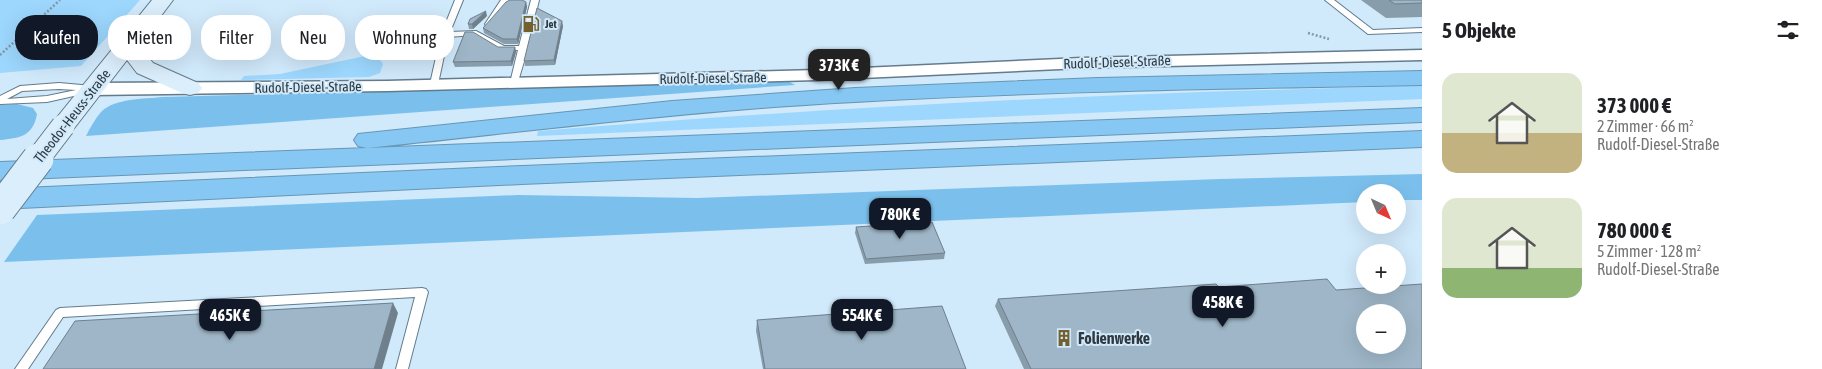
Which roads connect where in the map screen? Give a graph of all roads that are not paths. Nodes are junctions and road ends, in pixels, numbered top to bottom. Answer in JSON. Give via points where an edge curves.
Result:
{"nodes":[{"id":1,"x":163,"y":0,"type":"edge"},
{"id":2,"x":459,"y":0,"type":"edge"},
{"id":3,"x":506,"y":0,"type":"edge"},
{"id":4,"x":535,"y":0,"type":"edge"},
{"id":5,"x":1329,"y":0,"type":"edge"},
{"id":6,"x":151,"y":15,"type":"edge"},
{"id":7,"x":453,"y":15,"type":"edge"},
{"id":8,"x":1422,"y":30,"type":"edge"},
{"id":9,"x":476,"y":33,"type":"junction"},
{"id":10,"x":454,"y":34,"type":"edge"},
{"id":11,"x":524,"y":48,"type":"junction"},
{"id":12,"x":1422,"y":55,"type":"edge"},
{"id":13,"x":116,"y":60,"type":"edge"},
{"id":14,"x":139,"y":60,"type":"edge"},
{"id":15,"x":439,"y":60,"type":"edge"},
{"id":16,"x":1422,"y":78,"type":"edge"},
{"id":17,"x":514,"y":83,"type":"junction"},
{"id":18,"x":434,"y":84,"type":"junction"},
{"id":19,"x":190,"y":88,"type":"junction"},
{"id":20,"x":93,"y":89,"type":"junction"},
{"id":21,"x":1422,"y":115,"type":"edge"},
{"id":22,"x":1422,"y":139,"type":"edge"},
{"id":23,"x":87,"y":168,"type":"junction"},
{"id":24,"x":0,"y":171,"type":"edge"},
{"id":25,"x":0,"y":199,"type":"edge"},
{"id":26,"x":0,"y":209,"type":"edge"},
{"id":27,"x":21,"y":369,"type":"edge"},
{"id":28,"x":402,"y":369,"type":"edge"}],
"edges":[{"from":1,"to":6,"type":"main road","name":"Theodor-Heuss-Straße"},
{"from":2,"to":7,"type":"lane"},
{"from":3,"to":9,"type":"lane","via":[[488,26]]},
{"from":4,"to":11,"type":"lane"},
{"from":5,"to":8,"type":"lane","via":[[1371,32]]},
{"from":9,"to":10,"type":"lane"},
{"from":9,"to":11,"type":"lane","via":[[502,48]]},
{"from":11,"to":17,"type":"lane"},
{"from":12,"to":17,"type":"street","name":"Rudolf-Diesel-Straße"},
{"from":13,"to":20,"type":"main road","name":"Theodor-Heuss-Straße"},
{"from":14,"to":19,"type":"main road","via":[[145,68]]},
{"from":15,"to":18,"type":"lane"},
{"from":16,"to":23,"type":"highway","via":[[1075,85],[773,100]]},
{"from":17,"to":18,"type":"street","name":"Rudolf-Diesel-Straße"},
{"from":18,"to":19,"type":"street","name":"Rudolf-Diesel-Straße"},
{"from":19,"to":20,"type":"street","name":"Rudolf-Diesel-Straße"},
{"from":20,"to":20,"type":"lane","via":[[59,86],[20,89],[2,98],[2,102],[47,99]]},
{"from":20,"to":26,"type":"main road","name":"Theodor-Heuss-Straße","bridge":true},
{"from":21,"to":23,"type":"highway"},
{"from":22,"to":25,"type":"highway"},
{"from":23,"to":24,"type":"highway"},
{"from":27,"to":28,"type":"lane","via":[[60,313],[422,292]]}]}
